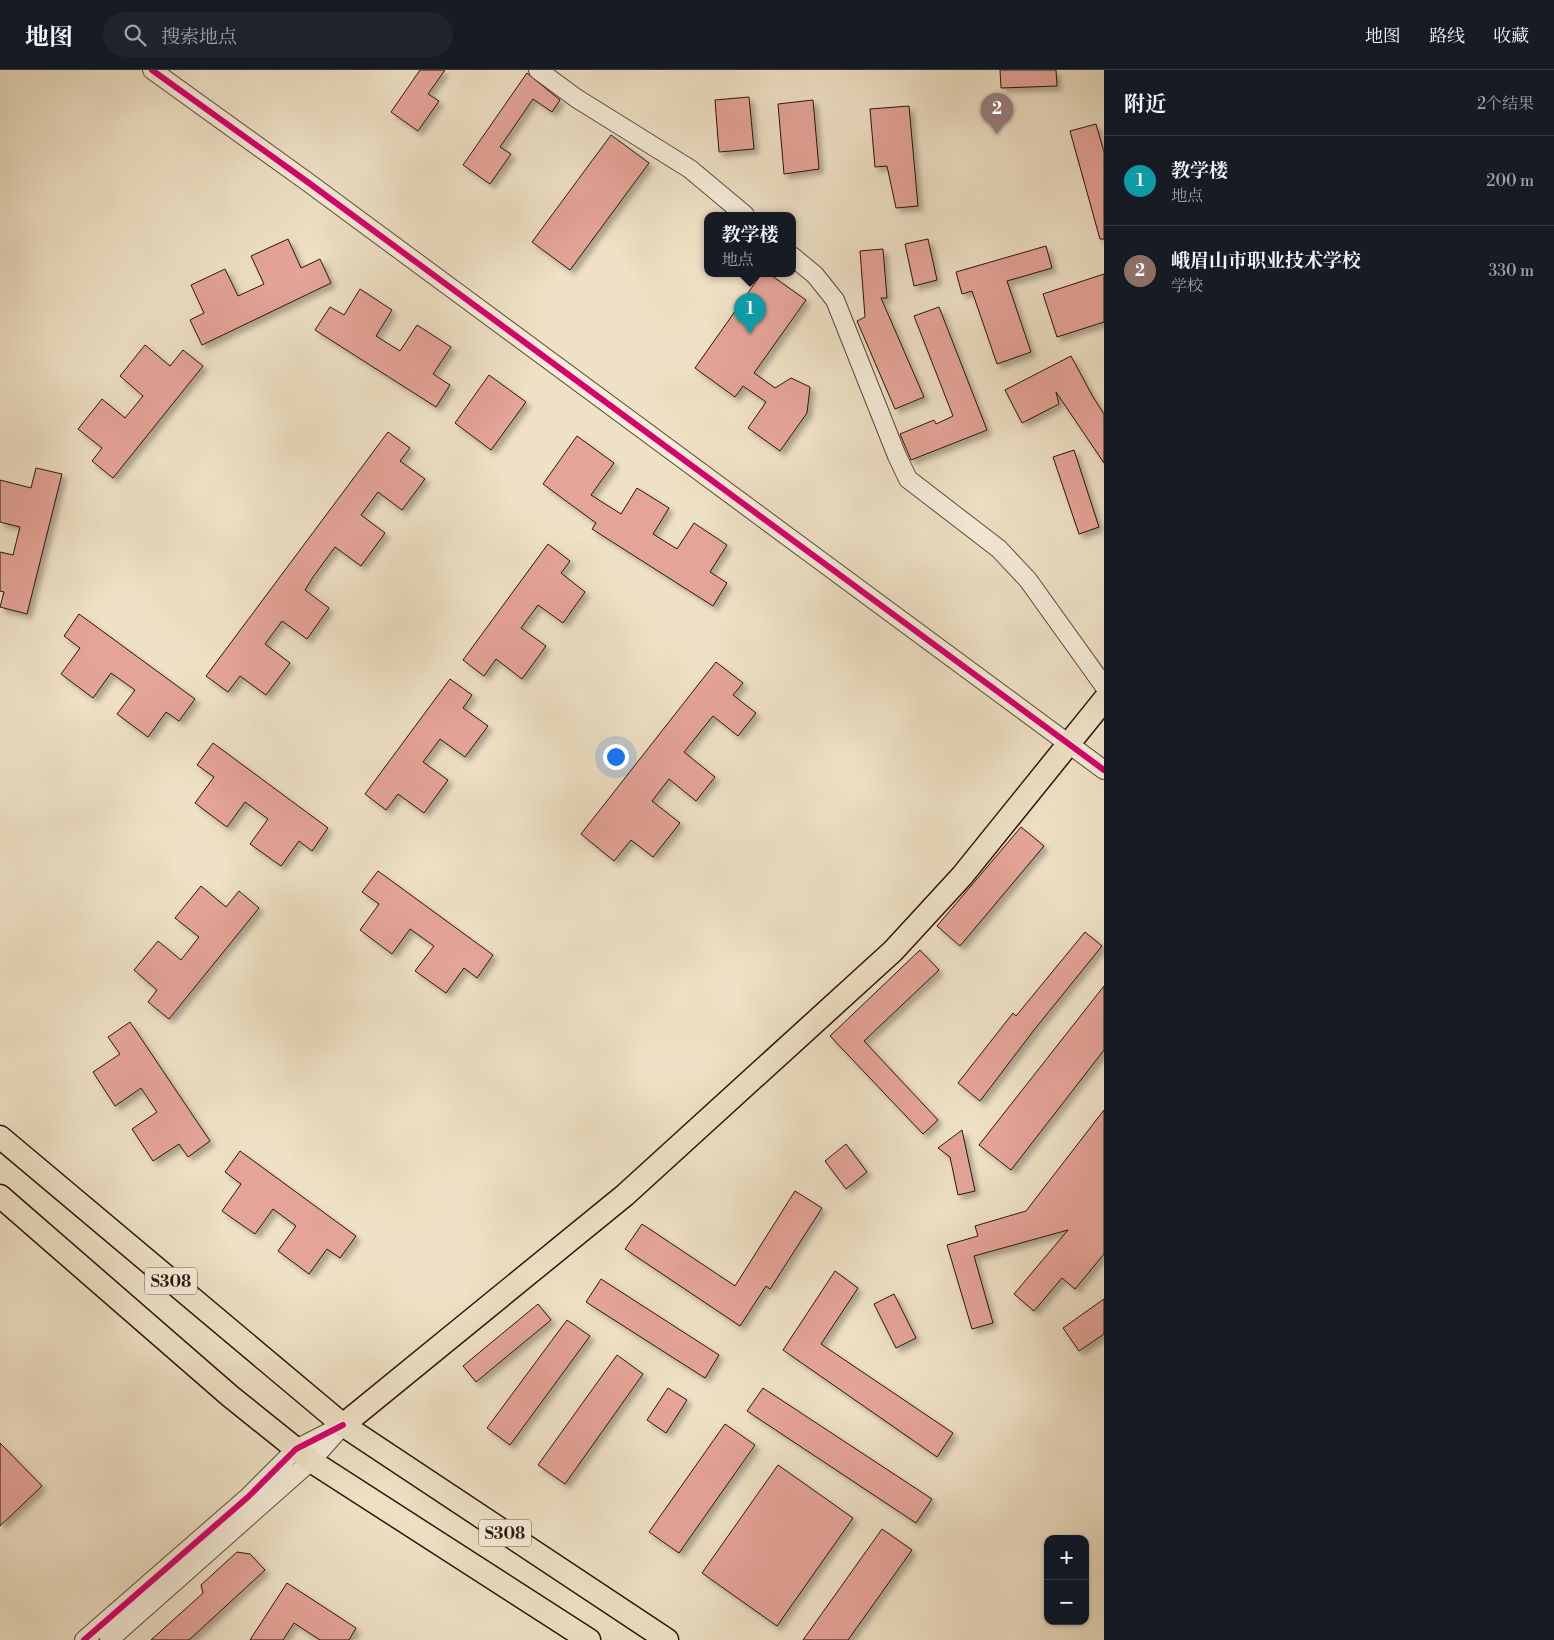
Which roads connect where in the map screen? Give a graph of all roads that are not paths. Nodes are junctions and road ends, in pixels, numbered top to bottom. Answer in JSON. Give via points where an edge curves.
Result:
{"nodes":[{"id":1,"x":152,"y":70,"type":"edge"},
{"id":2,"x":538,"y":70,"type":"edge"},
{"id":3,"x":741,"y":212,"type":"edge"},
{"id":4,"x":796,"y":259,"type":"edge"},
{"id":5,"x":1104,"y":686,"type":"edge"},
{"id":6,"x":1104,"y":700,"type":"edge"},
{"id":7,"x":1069,"y":744,"type":"junction"},
{"id":8,"x":1104,"y":770,"type":"edge"},
{"id":9,"x":0,"y":1137,"type":"edge"},
{"id":10,"x":0,"y":1196,"type":"edge"},
{"id":11,"x":343,"y":1425,"type":"junction"},
{"id":12,"x":304,"y":1455,"type":"junction"},
{"id":13,"x":84,"y":1640,"type":"edge"},
{"id":14,"x":109,"y":1640,"type":"edge"},
{"id":15,"x":589,"y":1640,"type":"edge"},
{"id":16,"x":667,"y":1640,"type":"edge"}],
"edges":[{"from":1,"to":7,"type":"street"},
{"from":2,"to":3,"type":"street","via":[[576,98],[690,169]]},
{"from":4,"to":5,"type":"street","via":[[815,275],[835,300],[908,479],[999,549],[1028,580]]},
{"from":6,"to":7,"type":"main road"},
{"from":7,"to":8,"type":"street"},
{"from":7,"to":11,"type":"main road","via":[[962,876],[893,951],[625,1195]]},
{"from":9,"to":11,"type":"main road","number":"S308"},
{"from":10,"to":12,"type":"main road","number":"S308","via":[[230,1396]]},
{"from":11,"to":12,"type":"street"},
{"from":11,"to":16,"type":"main road","number":"S308"},
{"from":12,"to":13,"type":"street","via":[[248,1496]]},
{"from":12,"to":14,"type":"street"},
{"from":12,"to":15,"type":"main road","number":"S308"}]}
